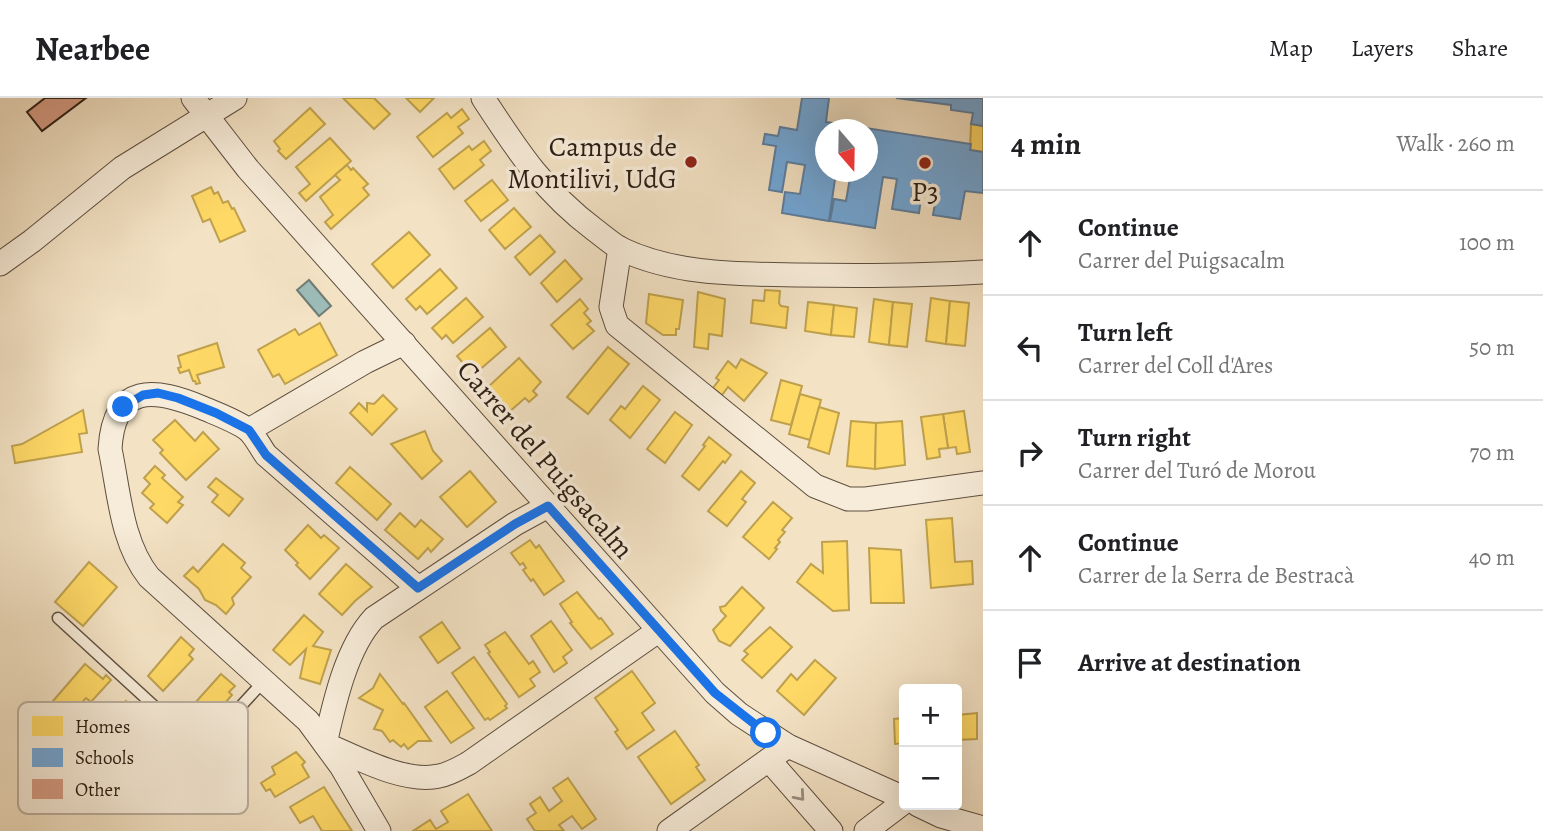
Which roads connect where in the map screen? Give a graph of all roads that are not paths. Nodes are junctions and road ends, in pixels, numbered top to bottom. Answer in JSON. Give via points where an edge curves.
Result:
{"nodes":[{"id":1,"x":235,"y":98,"type":"edge"},
{"id":2,"x":483,"y":98,"type":"edge"},
{"id":3,"x":200,"y":107,"type":"edge"},
{"id":4,"x":620,"y":248,"type":"junction"},
{"id":5,"x":0,"y":264,"type":"edge"},
{"id":6,"x":983,"y":272,"type":"edge"},
{"id":7,"x":404,"y":343,"type":"junction"},
{"id":8,"x":249,"y":430,"type":"junction"},
{"id":9,"x":983,"y":483,"type":"edge"},
{"id":10,"x":548,"y":506,"type":"junction"},
{"id":11,"x":418,"y":588,"type":"junction"},
{"id":12,"x":58,"y":618,"type":"dead end"},
{"id":13,"x":658,"y":631,"type":"junction"},
{"id":14,"x":263,"y":682,"type":"junction"},
{"id":15,"x":150,"y":702,"type":"edge"},
{"id":16,"x":245,"y":702,"type":"edge"},
{"id":17,"x":325,"y":744,"type":"junction"},
{"id":18,"x":788,"y":747,"type":"junction"},
{"id":19,"x":769,"y":760,"type":"junction"},
{"id":20,"x":899,"y":799,"type":"edge"},
{"id":21,"x":899,"y":806,"type":"edge"},
{"id":22,"x":903,"y":810,"type":"edge"},
{"id":23,"x":929,"y":810,"type":"edge"},
{"id":24,"x":982,"y":829,"type":"edge"},
{"id":25,"x":379,"y":831,"type":"edge"},
{"id":26,"x":669,"y":831,"type":"edge"},
{"id":27,"x":831,"y":831,"type":"edge"},
{"id":28,"x":866,"y":831,"type":"edge"},
{"id":29,"x":897,"y":831,"type":"edge"}],
"edges":[{"from":1,"to":3,"type":"street"},
{"from":2,"to":4,"type":"street","via":[[520,156],[547,187]]},
{"from":3,"to":5,"type":"street"},
{"from":3,"to":7,"type":"street","name":"Carrer del Puigsacalm","via":[[248,169]]},
{"from":4,"to":6,"type":"street","via":[[690,270],[927,276]]},
{"from":4,"to":9,"type":"street","via":[[611,307],[617,326],[815,486],[832,495],[866,499]]},
{"from":7,"to":8,"type":"street"},
{"from":7,"to":10,"type":"street","name":"Carrer del Puigsacalm"},
{"from":8,"to":11,"type":"street","via":[[266,455]]},
{"from":8,"to":14,"type":"street","via":[[178,398],[143,395],[123,407],[116,418],[110,449],[128,539],[139,566]]},
{"from":10,"to":11,"type":"street"},
{"from":10,"to":13,"type":"street","name":"Carrer del Puigsacalm"},
{"from":11,"to":17,"type":"street","via":[[374,618],[362,632],[335,701]]},
{"from":12,"to":15,"type":"lane"},
{"from":13,"to":17,"type":"street","via":[[469,763],[439,776],[387,769]]},
{"from":13,"to":18,"type":"street","name":"Carrer del Puigsacalm","via":[[715,693]]},
{"from":14,"to":16,"type":"lane"},
{"from":14,"to":17,"type":"street","via":[[308,721]]},
{"from":17,"to":25,"type":"street"},
{"from":18,"to":19,"type":"street"},
{"from":18,"to":20,"type":"street","name":"Carrer del Puigsacalm"},
{"from":19,"to":26,"type":"street"},
{"from":19,"to":27,"type":"street","one_way":true},
{"from":21,"to":28,"type":"street"},
{"from":22,"to":29,"type":"street"},
{"from":23,"to":24,"type":"street"}]}
